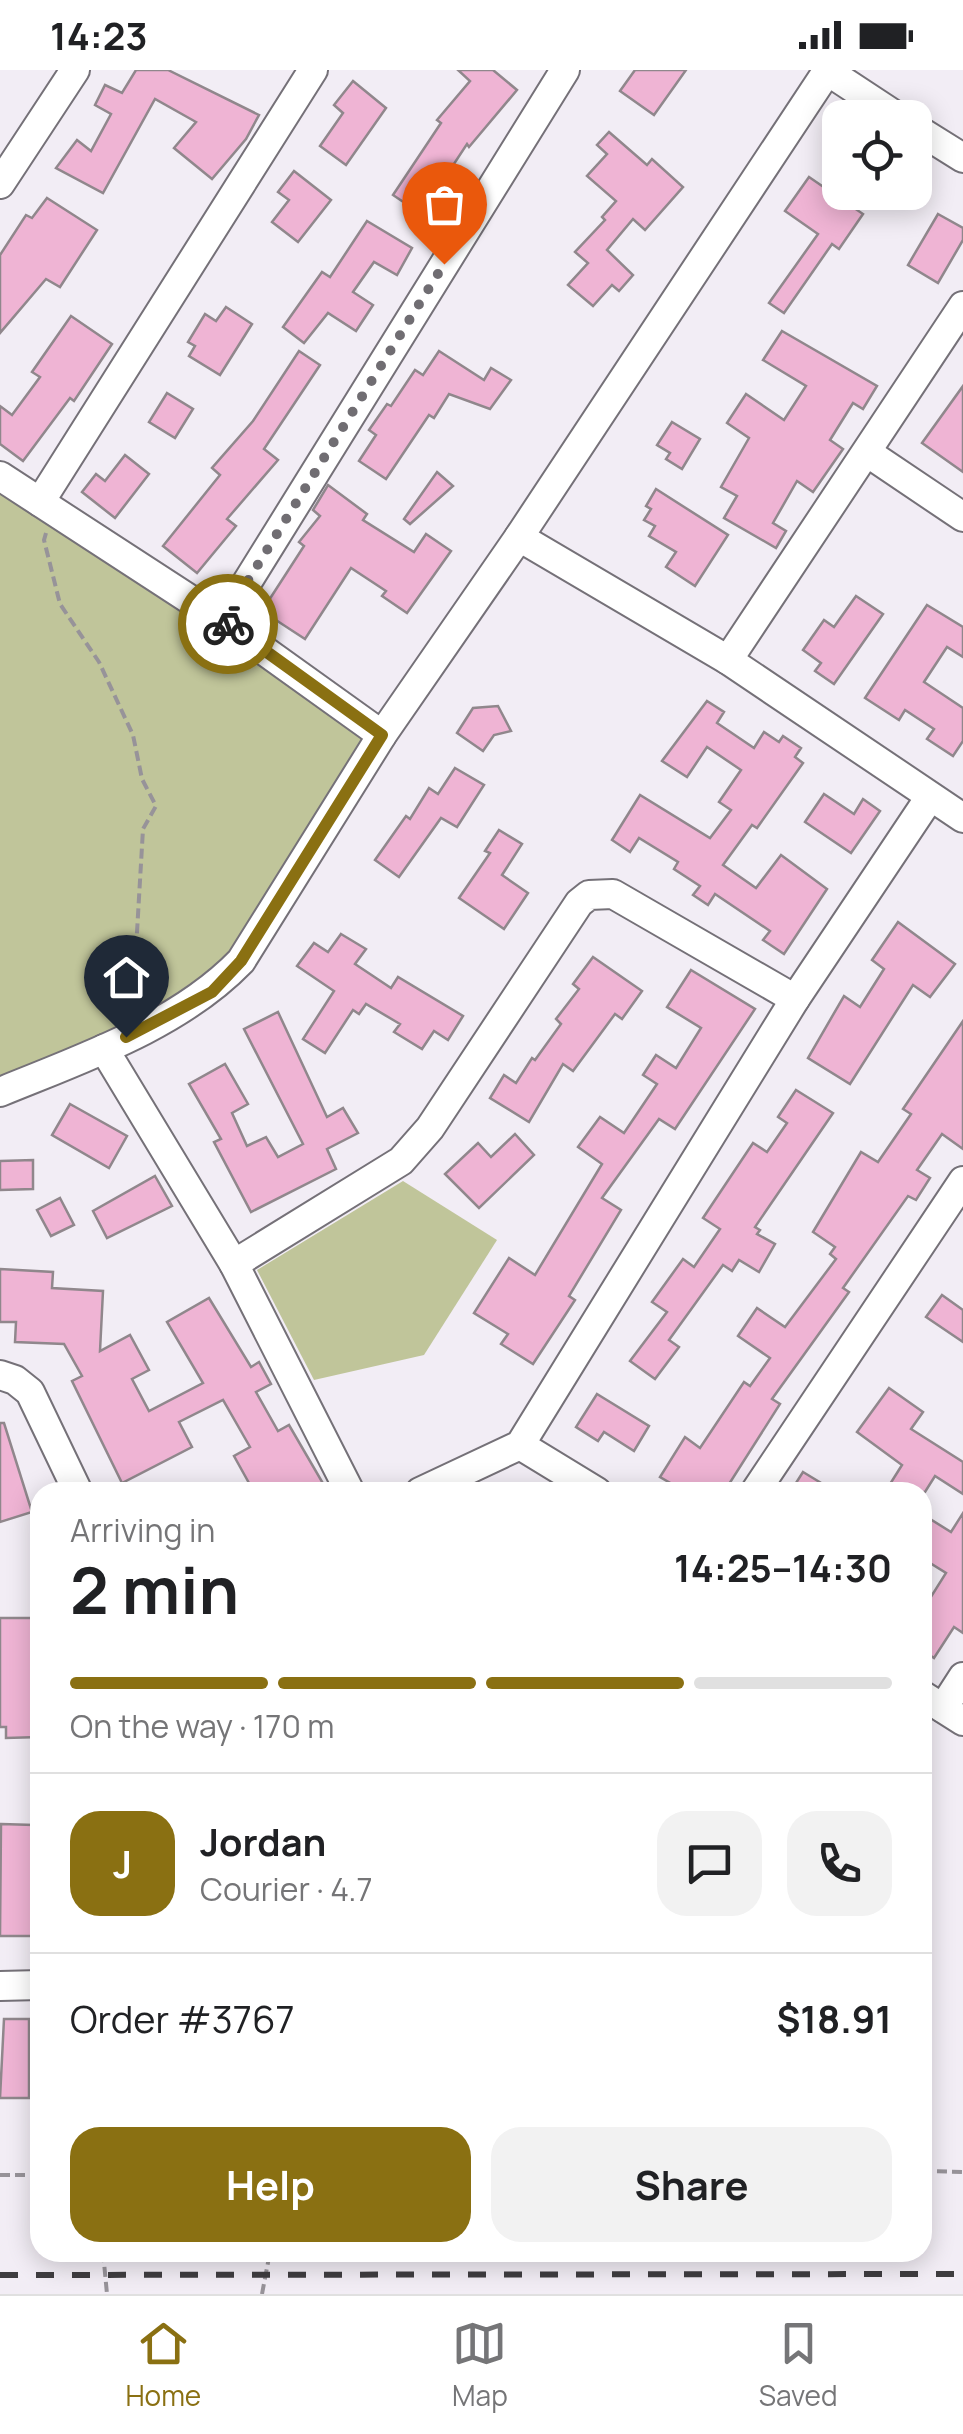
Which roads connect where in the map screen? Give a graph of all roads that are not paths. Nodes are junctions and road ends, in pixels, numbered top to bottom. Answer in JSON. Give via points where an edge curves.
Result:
{"nodes":[{"id":1,"x":75,"y":70,"type":"edge"},
{"id":2,"x":313,"y":70,"type":"edge"},
{"id":3,"x":565,"y":70,"type":"edge"},
{"id":4,"x":827,"y":70,"type":"edge"},
{"id":5,"x":873,"y":100,"type":"edge"},
{"id":6,"x":932,"y":139,"type":"edge"},
{"id":7,"x":963,"y":158,"type":"edge"},
{"id":8,"x":0,"y":184,"type":"edge"},
{"id":9,"x":963,"y":306,"type":"edge"},
{"id":10,"x":868,"y":453,"type":"junction"},
{"id":11,"x":0,"y":476,"type":"edge"},
{"id":12,"x":46,"y":506,"type":"junction"},
{"id":13,"x":963,"y":517,"type":"edge"},
{"id":14,"x":519,"y":537,"type":"junction"},
{"id":15,"x":223,"y":621,"type":"junction"},
{"id":16,"x":728,"y":660,"type":"junction"},
{"id":17,"x":382,"y":735,"type":"junction"},
{"id":18,"x":930,"y":797,"type":"junction"},
{"id":19,"x":963,"y":818,"type":"edge"},
{"id":20,"x":795,"y":999,"type":"junction"},
{"id":21,"x":104,"y":1049,"type":"junction"},
{"id":22,"x":0,"y":1092,"type":"edge"},
{"id":23,"x":963,"y":1182,"type":"edge"},
{"id":24,"x":234,"y":1264,"type":"junction"},
{"id":25,"x":0,"y":1375,"type":"edge"},
{"id":26,"x":520,"y":1445,"type":"junction"},
{"id":27,"x":73,"y":1482,"type":"edge"},
{"id":28,"x":345,"y":1482,"type":"edge"},
{"id":29,"x":441,"y":1482,"type":"edge"},
{"id":30,"x":581,"y":1482,"type":"edge"},
{"id":31,"x":763,"y":1482,"type":"edge"},
{"id":32,"x":963,"y":1676,"type":"edge"},
{"id":33,"x":943,"y":1708,"type":"edge"},
{"id":34,"x":30,"y":1985,"type":"edge"},
{"id":35,"x":0,"y":1986,"type":"edge"}],
"edges":[{"from":1,"to":8,"type":"street"},
{"from":2,"to":12,"type":"street"},
{"from":3,"to":15,"type":"street"},
{"from":4,"to":5,"type":"street"},
{"from":4,"to":14,"type":"street"},
{"from":6,"to":7,"type":"street"},
{"from":9,"to":10,"type":"street"},
{"from":10,"to":13,"type":"street"},
{"from":10,"to":16,"type":"street"},
{"from":11,"to":12,"type":"street"},
{"from":12,"to":15,"type":"street"},
{"from":14,"to":16,"type":"street"},
{"from":14,"to":17,"type":"street"},
{"from":15,"to":17,"type":"street"},
{"from":16,"to":18,"type":"street"},
{"from":17,"to":21,"type":"street","via":[[241,961],[212,992]]},
{"from":18,"to":19,"type":"street"},
{"from":18,"to":20,"type":"street"},
{"from":20,"to":24,"type":"street","via":[[613,894],[589,895],[401,1161]]},
{"from":20,"to":26,"type":"street"},
{"from":21,"to":22,"type":"street"},
{"from":21,"to":24,"type":"street"},
{"from":23,"to":31,"type":"street"},
{"from":24,"to":28,"type":"street"},
{"from":25,"to":27,"type":"street","via":[[30,1392]]},
{"from":26,"to":29,"type":"street"},
{"from":26,"to":30,"type":"street"},
{"from":32,"to":33,"type":"street"},
{"from":34,"to":35,"type":"street"}]}
